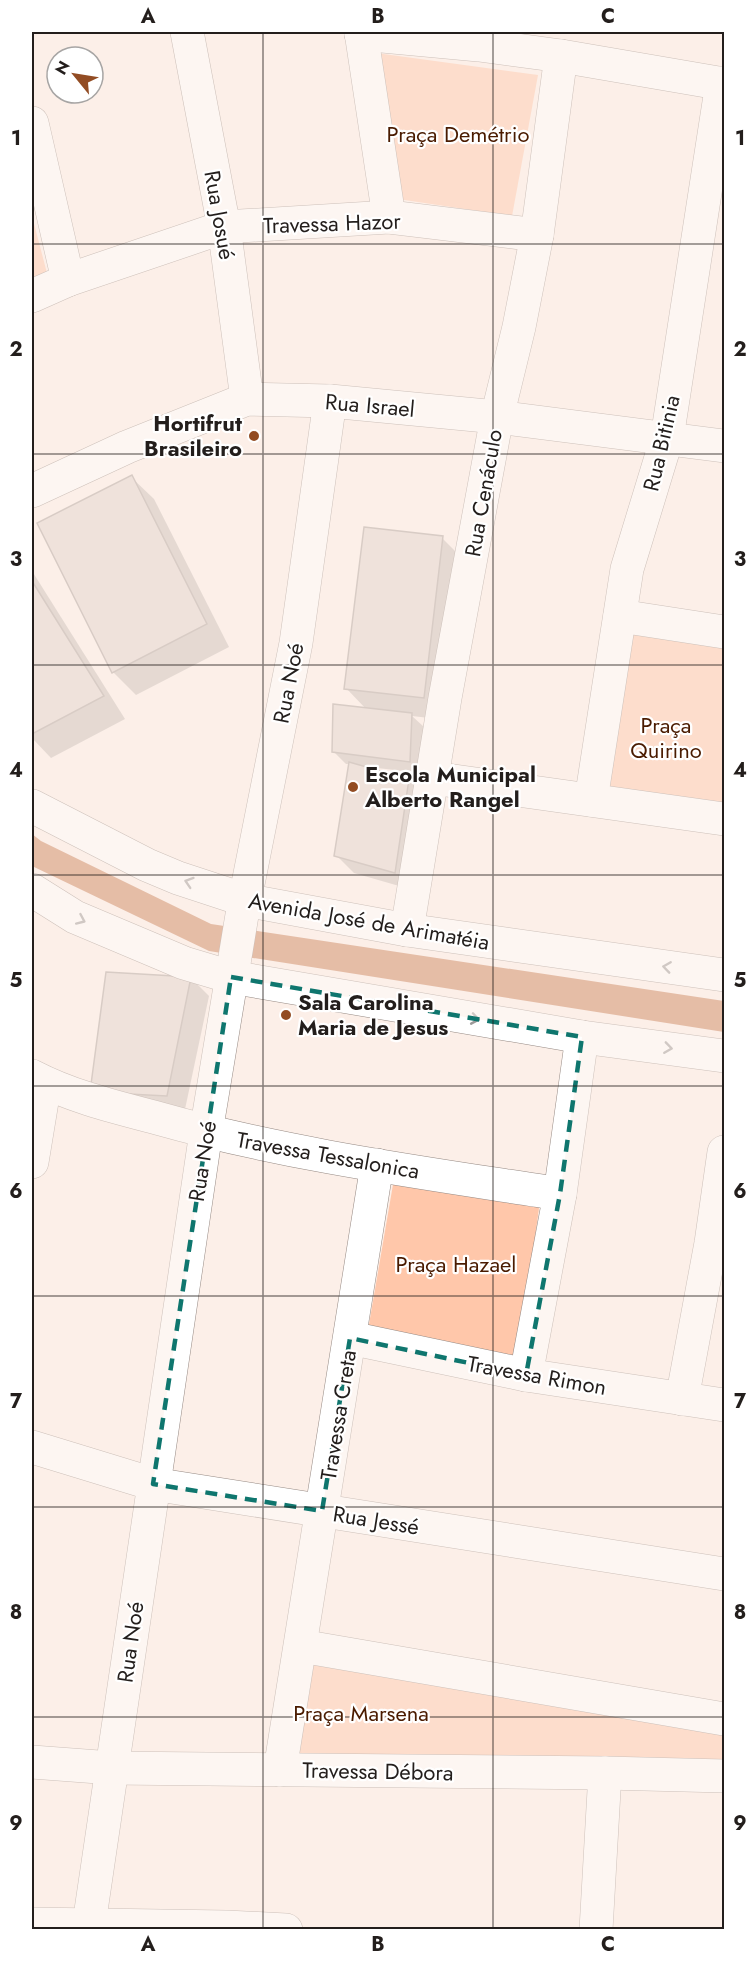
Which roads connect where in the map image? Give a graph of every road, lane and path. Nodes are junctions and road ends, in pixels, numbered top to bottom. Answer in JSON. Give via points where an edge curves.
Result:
{"nodes":[{"id":1,"x":187,"y":32,"type":"edge"},
{"id":2,"x":361,"y":33,"type":"edge"},
{"id":3,"x":561,"y":57,"type":"junction"},
{"id":4,"x":723,"y":84,"type":"edge"},
{"id":5,"x":32,"y":123,"type":"edge"},
{"id":6,"x":389,"y":217,"type":"junction"},
{"id":7,"x":224,"y":227,"type":"junction"},
{"id":8,"x":537,"y":234,"type":"junction"},
{"id":9,"x":68,"y":280,"type":"junction"},
{"id":10,"x":32,"y":296,"type":"edge"},
{"id":11,"x":247,"y":399,"type":"junction"},
{"id":12,"x":330,"y":401,"type":"junction"},
{"id":13,"x":497,"y":417,"type":"junction"},
{"id":14,"x":667,"y":438,"type":"junction"},
{"id":15,"x":724,"y":446,"type":"edge"},
{"id":16,"x":32,"y":491,"type":"edge"},
{"id":17,"x":620,"y":616,"type":"junction"},
{"id":18,"x":724,"y":632,"type":"edge"},
{"id":19,"x":432,"y":778,"type":"junction"},
{"id":20,"x":591,"y":800,"type":"junction"},
{"id":21,"x":32,"y":807,"type":"edge"},
{"id":22,"x":724,"y":819,"type":"edge"},
{"id":23,"x":32,"y":890,"type":"edge"},
{"id":24,"x":244,"y":904,"type":"junction"},
{"id":25,"x":407,"y":930,"type":"junction"},
{"id":26,"x":232,"y":973,"type":"junction"},
{"id":27,"x":724,"y":975,"type":"edge"},
{"id":28,"x":582,"y":1037,"type":"junction"},
{"id":29,"x":724,"y":1056,"type":"edge"},
{"id":30,"x":38,"y":1079,"type":"edge"},
{"id":31,"x":206,"y":1132,"type":"junction"},
{"id":32,"x":724,"y":1152,"type":"edge"},
{"id":33,"x":32,"y":1162,"type":"edge"},
{"id":34,"x":377,"y":1166,"type":"junction"},
{"id":35,"x":560,"y":1194,"type":"junction"},
{"id":36,"x":350,"y":1338,"type":"junction"},
{"id":37,"x":526,"y":1375,"type":"junction"},
{"id":38,"x":682,"y":1399,"type":"junction"},
{"id":39,"x":724,"y":1405,"type":"edge"},
{"id":40,"x":32,"y":1448,"type":"edge"},
{"id":41,"x":153,"y":1484,"type":"junction"},
{"id":42,"x":322,"y":1511,"type":"junction"},
{"id":43,"x":724,"y":1574,"type":"edge"},
{"id":44,"x":301,"y":1646,"type":"junction"},
{"id":45,"x":724,"y":1719,"type":"edge"},
{"id":46,"x":32,"y":1762,"type":"edge"},
{"id":47,"x":112,"y":1768,"type":"junction"},
{"id":48,"x":280,"y":1770,"type":"junction"},
{"id":49,"x":604,"y":1773,"type":"junction"},
{"id":50,"x":724,"y":1776,"type":"edge"},
{"id":51,"x":32,"y":1924,"type":"edge"},
{"id":52,"x":89,"y":1924,"type":"junction"},
{"id":53,"x":286,"y":1929,"type":"edge"},
{"id":54,"x":596,"y":1929,"type":"edge"}],
"edges":[{"from":1,"to":7,"type":"street","name":"Rua Josué"},
{"from":2,"to":3,"type":"street"},
{"from":2,"to":6,"type":"street"},
{"from":3,"to":4,"type":"street"},
{"from":3,"to":8,"type":"street","name":"Rua Cenáculo"},
{"from":4,"to":14,"type":"street","name":"Rua Bitinia"},
{"from":5,"to":9,"type":"street"},
{"from":6,"to":7,"type":"street","name":"Travessa Hazor"},
{"from":6,"to":8,"type":"street","name":"Travessa Hazor"},
{"from":7,"to":9,"type":"street","name":"Travessa Hazor"},
{"from":7,"to":11,"type":"street","name":"Rua Josué"},
{"from":8,"to":13,"type":"street","name":"Rua Cenáculo"},
{"from":9,"to":10,"type":"street","name":"Travessa Hazor"},
{"from":11,"to":12,"type":"street","name":"Rua Israel"},
{"from":11,"to":16,"type":"street","name":"Rua Israel","via":[[127,447]]},
{"from":12,"to":13,"type":"street","name":"Rua Israel"},
{"from":12,"to":24,"type":"street","name":"Rua Noé","via":[[296,643]]},
{"from":13,"to":14,"type":"street","name":"Rua Israel"},
{"from":13,"to":19,"type":"street","name":"Rua Cenáculo"},
{"from":14,"to":15,"type":"street","name":"Rua Israel"},
{"from":14,"to":17,"type":"street","name":"Rua Bitinia","via":[[627,569]]},
{"from":17,"to":18,"type":"street"},
{"from":17,"to":20,"type":"street","name":"Rua Bitinia"},
{"from":19,"to":20,"type":"street"},
{"from":19,"to":25,"type":"street","name":"Rua Cenáculo"},
{"from":20,"to":22,"type":"street"},
{"from":24,"to":21,"type":"street","name":"Avenida José de Arimatéia","one_way":true,"via":[[147,865]]},
{"from":23,"to":26,"type":"street","one_way":true,"via":[[75,917],[184,963]]},
{"from":24,"to":25,"type":"street","name":"Avenida José de Arimatéia"},
{"from":24,"to":26,"type":"street","name":"Rua Noé"},
{"from":27,"to":25,"type":"street","name":"Avenida José de Arimatéia","one_way":true},
{"from":26,"to":28,"type":"street","one_way":true},
{"from":26,"to":31,"type":"street","name":"Rua Noé"},
{"from":28,"to":29,"type":"street","one_way":true},
{"from":28,"to":35,"type":"street"},
{"from":30,"to":31,"type":"street","name":"Travessa Tessalonica"},
{"from":30,"to":33,"type":"street"},
{"from":31,"to":34,"type":"street","name":"Travessa Tessalonica"},
{"from":31,"to":41,"type":"street","name":"Rua Noé"},
{"from":32,"to":38,"type":"street"},
{"from":34,"to":35,"type":"street","name":"Travessa Tessalonica"},
{"from":34,"to":36,"type":"street","name":"Travessa Creta"},
{"from":35,"to":37,"type":"street"},
{"from":36,"to":37,"type":"street","name":"Travessa Rimon"},
{"from":36,"to":42,"type":"street","name":"Travessa Creta"},
{"from":37,"to":38,"type":"street","name":"Travessa Rimon"},
{"from":38,"to":39,"type":"street","name":"Travessa Rimon"},
{"from":40,"to":41,"type":"street","name":"Rua Jessé"},
{"from":41,"to":42,"type":"street","name":"Rua Jessé"},
{"from":41,"to":47,"type":"street","name":"Rua Noé"},
{"from":42,"to":43,"type":"street","name":"Rua Jessé"},
{"from":42,"to":44,"type":"street","name":"Travessa Creta"},
{"from":44,"to":45,"type":"street"},
{"from":44,"to":48,"type":"street","name":"Travessa Creta"},
{"from":46,"to":47,"type":"street","name":"Travessa Débora"},
{"from":47,"to":48,"type":"street","name":"Travessa Débora"},
{"from":47,"to":52,"type":"street","name":"Rua Noé"},
{"from":48,"to":49,"type":"street","name":"Travessa Débora"},
{"from":49,"to":50,"type":"street","name":"Travessa Débora"},
{"from":49,"to":54,"type":"street"},
{"from":51,"to":52,"type":"street"},
{"from":52,"to":53,"type":"street"}]}
